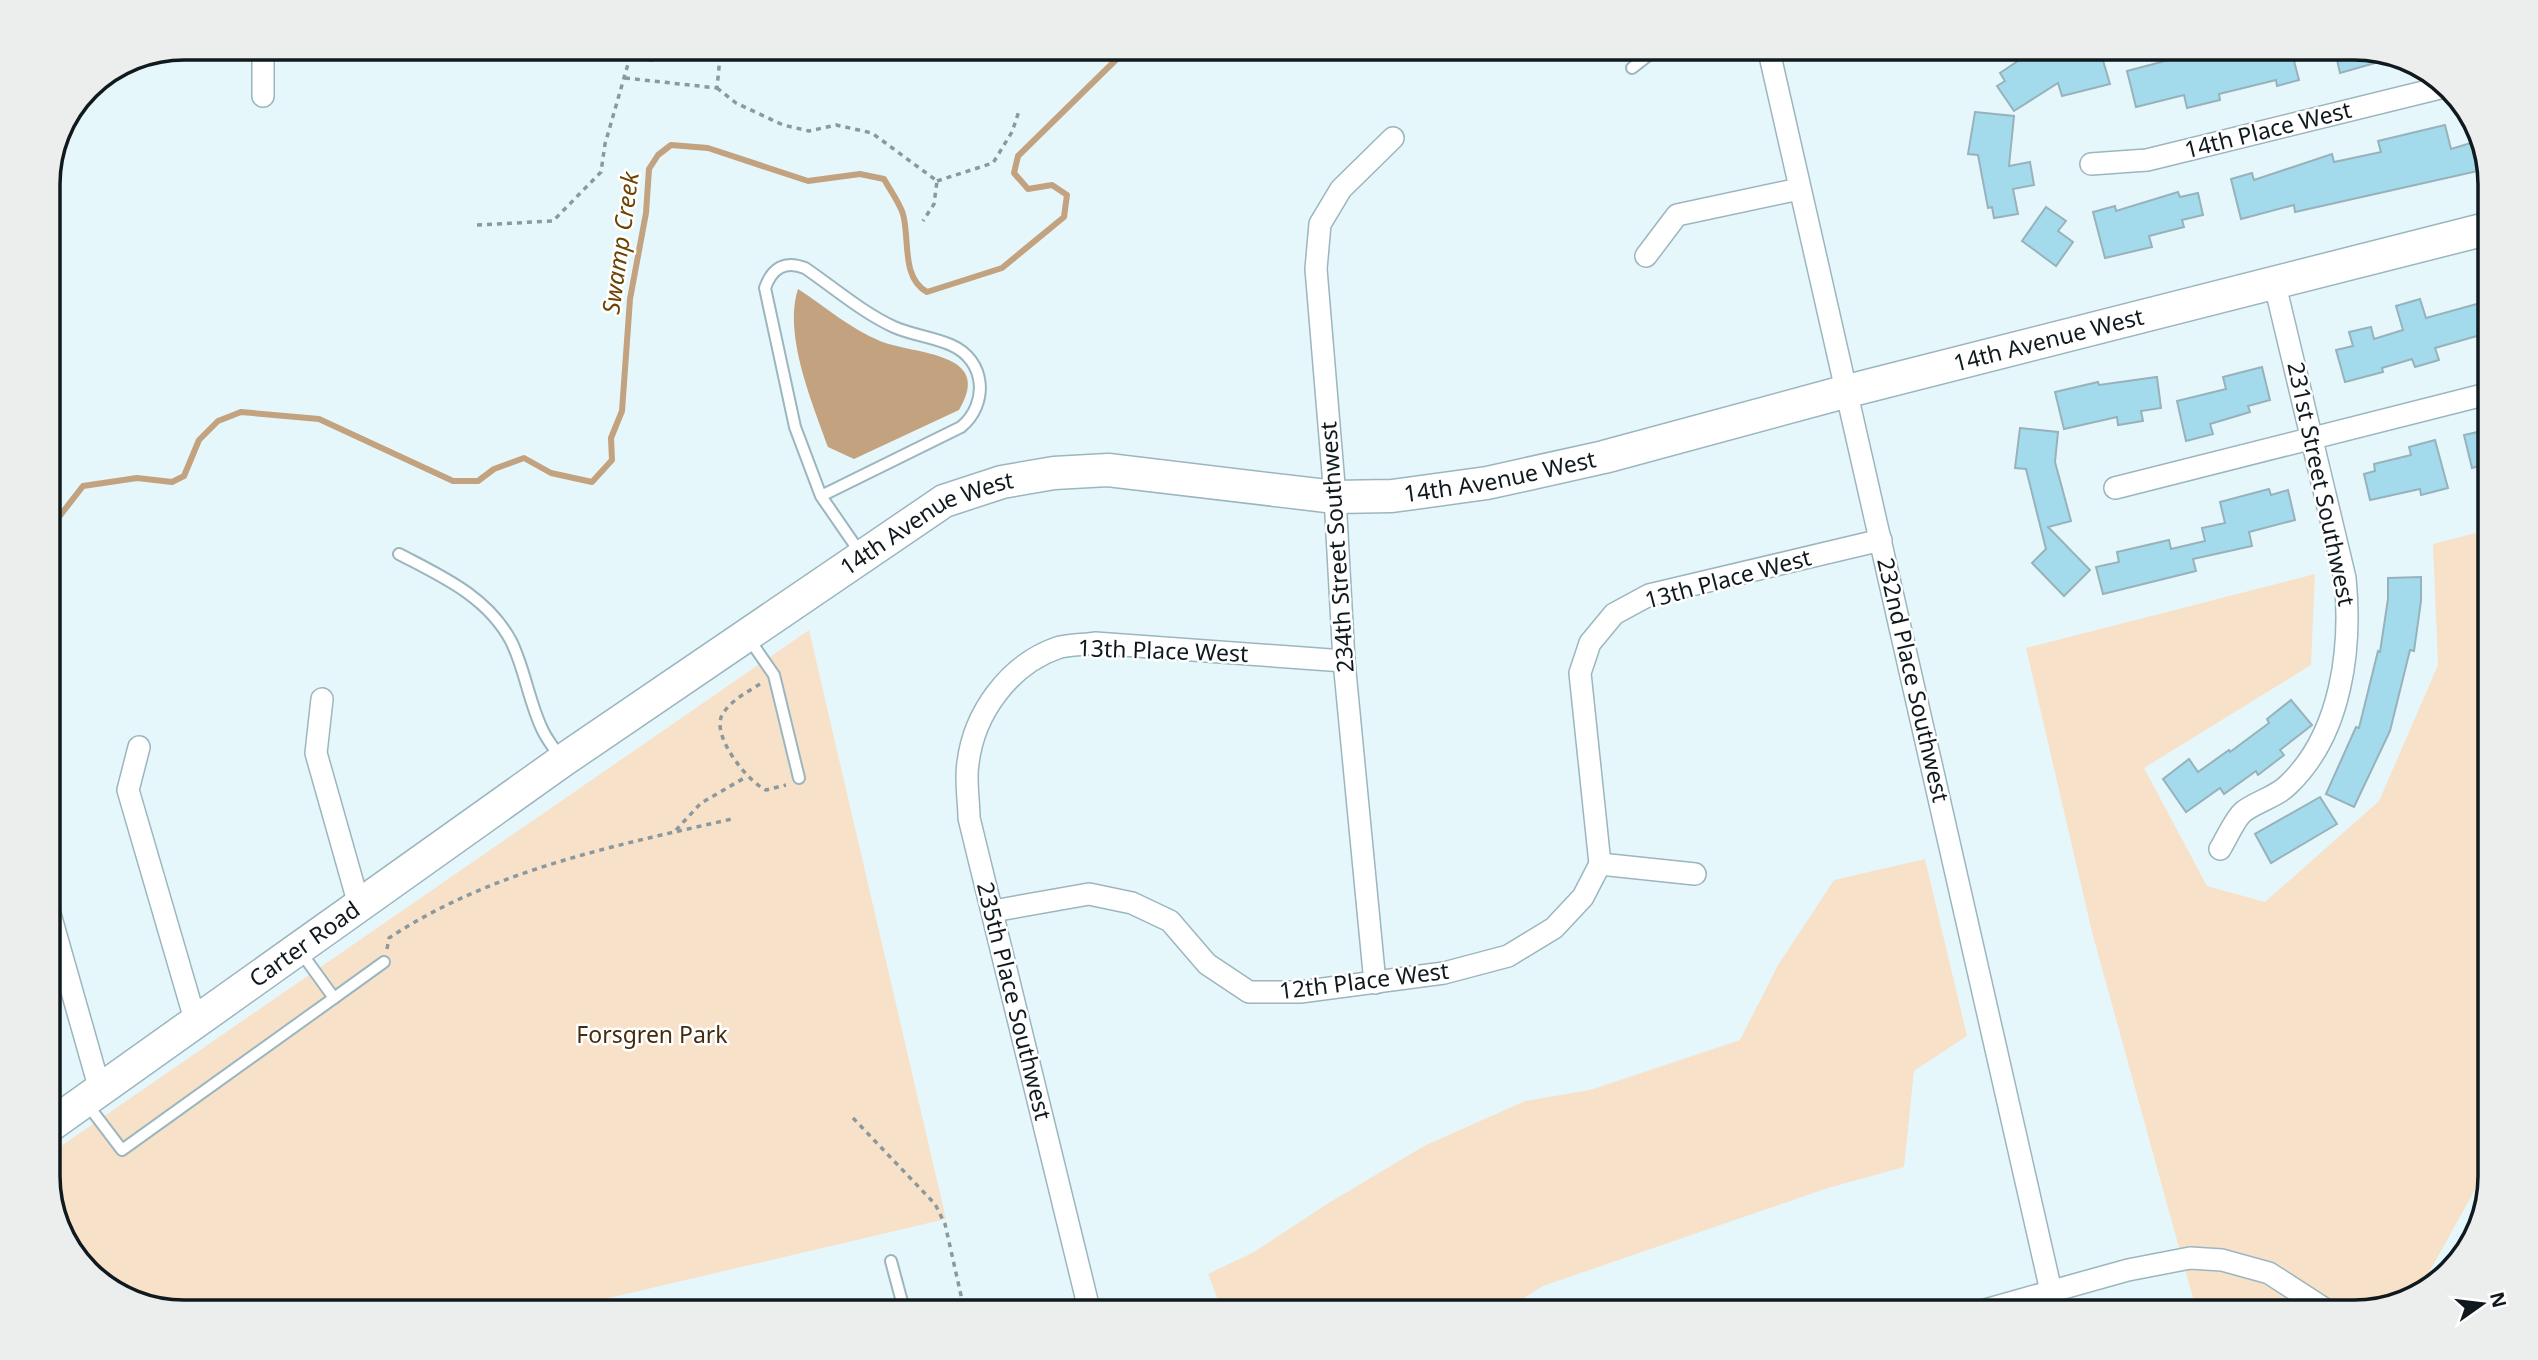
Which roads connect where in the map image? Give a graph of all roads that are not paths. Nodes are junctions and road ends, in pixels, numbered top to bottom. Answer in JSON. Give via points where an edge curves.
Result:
{"nodes":[{"id":1,"x":263,"y":60,"type":"edge"},
{"id":2,"x":1642,"y":60,"type":"edge"},
{"id":3,"x":1771,"y":60,"type":"edge"},
{"id":4,"x":1632,"y":68,"type":"dead end"},
{"id":5,"x":2435,"y":89,"type":"edge"},
{"id":6,"x":262,"y":96,"type":"dead end"},
{"id":7,"x":1393,"y":138,"type":"dead end"},
{"id":8,"x":2091,"y":164,"type":"dead end"},
{"id":9,"x":1799,"y":189,"type":"junction"},
{"id":10,"x":2478,"y":231,"type":"edge"},
{"id":11,"x":1646,"y":256,"type":"dead end"},
{"id":12,"x":2275,"y":285,"type":"junction"},
{"id":13,"x":1844,"y":392,"type":"junction"},
{"id":14,"x":2478,"y":396,"type":"edge"},
{"id":15,"x":2313,"y":437,"type":"junction"},
{"id":16,"x":2115,"y":488,"type":"dead end"},
{"id":17,"x":821,"y":496,"type":"junction"},
{"id":18,"x":1335,"y":497,"type":"junction"},
{"id":19,"x":1881,"y":540,"type":"junction"},
{"id":20,"x":399,"y":554,"type":"dead end"},
{"id":21,"x":863,"y":556,"type":"junction"},
{"id":22,"x":748,"y":636,"type":"junction"},
{"id":23,"x":1344,"y":661,"type":"junction"},
{"id":24,"x":996,"y":691,"type":"joint"},
{"id":25,"x":321,"y":699,"type":"dead end"},
{"id":26,"x":139,"y":747,"type":"dead end"},
{"id":27,"x":562,"y":761,"type":"junction"},
{"id":28,"x":799,"y":778,"type":"road end"},
{"id":29,"x":2220,"y":849,"type":"dead end"},
{"id":30,"x":1600,"y":864,"type":"junction"},
{"id":31,"x":1695,"y":874,"type":"dead end"},
{"id":32,"x":359,"y":905,"type":"junction"},
{"id":33,"x":993,"y":911,"type":"junction"},
{"id":34,"x":298,"y":949,"type":"junction"},
{"id":35,"x":60,"y":959,"type":"edge"},
{"id":36,"x":384,"y":962,"type":"road end"},
{"id":37,"x":1375,"y":983,"type":"junction"},
{"id":38,"x":334,"y":998,"type":"junction"},
{"id":39,"x":196,"y":1023,"type":"junction"},
{"id":40,"x":92,"y":1096,"type":"junction"},
{"id":41,"x":60,"y":1119,"type":"edge"},
{"id":42,"x":891,"y":1261,"type":"dead end"},
{"id":43,"x":902,"y":1300,"type":"edge"},
{"id":44,"x":1087,"y":1300,"type":"edge"},
{"id":45,"x":2052,"y":1300,"type":"edge"},
{"id":46,"x":2060,"y":1300,"type":"edge"},
{"id":47,"x":2311,"y":1300,"type":"edge"}],
"edges":[{"from":1,"to":6,"type":"street"},
{"from":2,"to":4,"type":"lane"},
{"from":3,"to":9,"type":"street","name":"232nd Place Southwest"},
{"from":5,"to":8,"type":"street","name":"14th Place West","via":[[2147,160]]},
{"from":7,"to":18,"type":"street","name":"234th Street Southwest","via":[[1341,189],[1320,224],[1316,269]]},
{"from":9,"to":11,"type":"street","via":[[1676,215]]},
{"from":9,"to":13,"type":"street","name":"232nd Place Southwest"},
{"from":10,"to":12,"type":"street","name":"14th Avenue West"},
{"from":12,"to":13,"type":"street","name":"14th Avenue West"},
{"from":12,"to":15,"type":"street","name":"231st Street Southwest"},
{"from":13,"to":18,"type":"street","name":"14th Avenue West","via":[[1604,457],[1487,483],[1392,496]]},
{"from":13,"to":19,"type":"street","name":"232nd Place Southwest"},
{"from":14,"to":15,"type":"street"},
{"from":15,"to":16,"type":"street"},
{"from":15,"to":29,"type":"street","name":"231st Street Southwest","via":[[2346,578],[2346,657],[2327,723],[2304,767],[2288,786],[2242,813]]},
{"from":17,"to":17,"type":"lane","via":[[795,427],[765,288],[769,275],[792,263],[894,327],[952,345],[967,356],[981,389],[979,406],[961,428]]},
{"from":17,"to":21,"type":"lane"},
{"from":18,"to":21,"type":"street","name":"14th Avenue West","via":[[1108,470],[1054,473],[1002,482],[944,501]]},
{"from":18,"to":23,"type":"street","name":"234th Street Southwest"},
{"from":19,"to":30,"type":"street","name":"13th Place West","via":[[1649,595],[1614,614],[1590,643],[1580,673]]},
{"from":19,"to":45,"type":"street","name":"232nd Place Southwest"},
{"from":20,"to":27,"type":"lane","via":[[481,602],[500,623],[512,642],[543,732]]},
{"from":21,"to":22,"type":"street","name":"14th Avenue West"},
{"from":22,"to":27,"type":"street","name":"14th Avenue West"},
{"from":22,"to":28,"type":"lane","via":[[774,675]]},
{"from":23,"to":24,"type":"street","name":"13th Place West","via":[[1095,643],[1058,648],[1022,667]]},
{"from":23,"to":37,"type":"street","name":"234th Street Southwest"},
{"from":24,"to":33,"type":"street","name":"235th Place Southwest","via":[[978,727],[968,763],[969,818]]},
{"from":25,"to":32,"type":"street","via":[[316,753]]},
{"from":26,"to":39,"type":"street","via":[[128,790]]},
{"from":27,"to":32,"type":"street","name":"Carter Road"},
{"from":30,"to":31,"type":"street"},
{"from":30,"to":37,"type":"street","name":"12th Place West","via":[[1583,897],[1554,928],[1508,956],[1444,973]]},
{"from":32,"to":34,"type":"street","name":"Carter Road"},
{"from":33,"to":37,"type":"street","name":"12th Place West","via":[[1089,894],[1132,903],[1170,921],[1208,964],[1249,992],[1300,992]]},
{"from":33,"to":44,"type":"street","name":"235th Place Southwest"},
{"from":34,"to":38,"type":"lane"},
{"from":34,"to":39,"type":"street","name":"Carter Road"},
{"from":35,"to":40,"type":"street"},
{"from":36,"to":38,"type":"lane"},
{"from":38,"to":40,"type":"lane","via":[[121,1150]]},
{"from":39,"to":40,"type":"street","name":"Carter Road"},
{"from":40,"to":41,"type":"street","name":"Carter Road"},
{"from":42,"to":43,"type":"lane"},
{"from":46,"to":47,"type":"street","via":[[2128,1270],[2190,1258],[2222,1260],[2269,1273]]}]}
